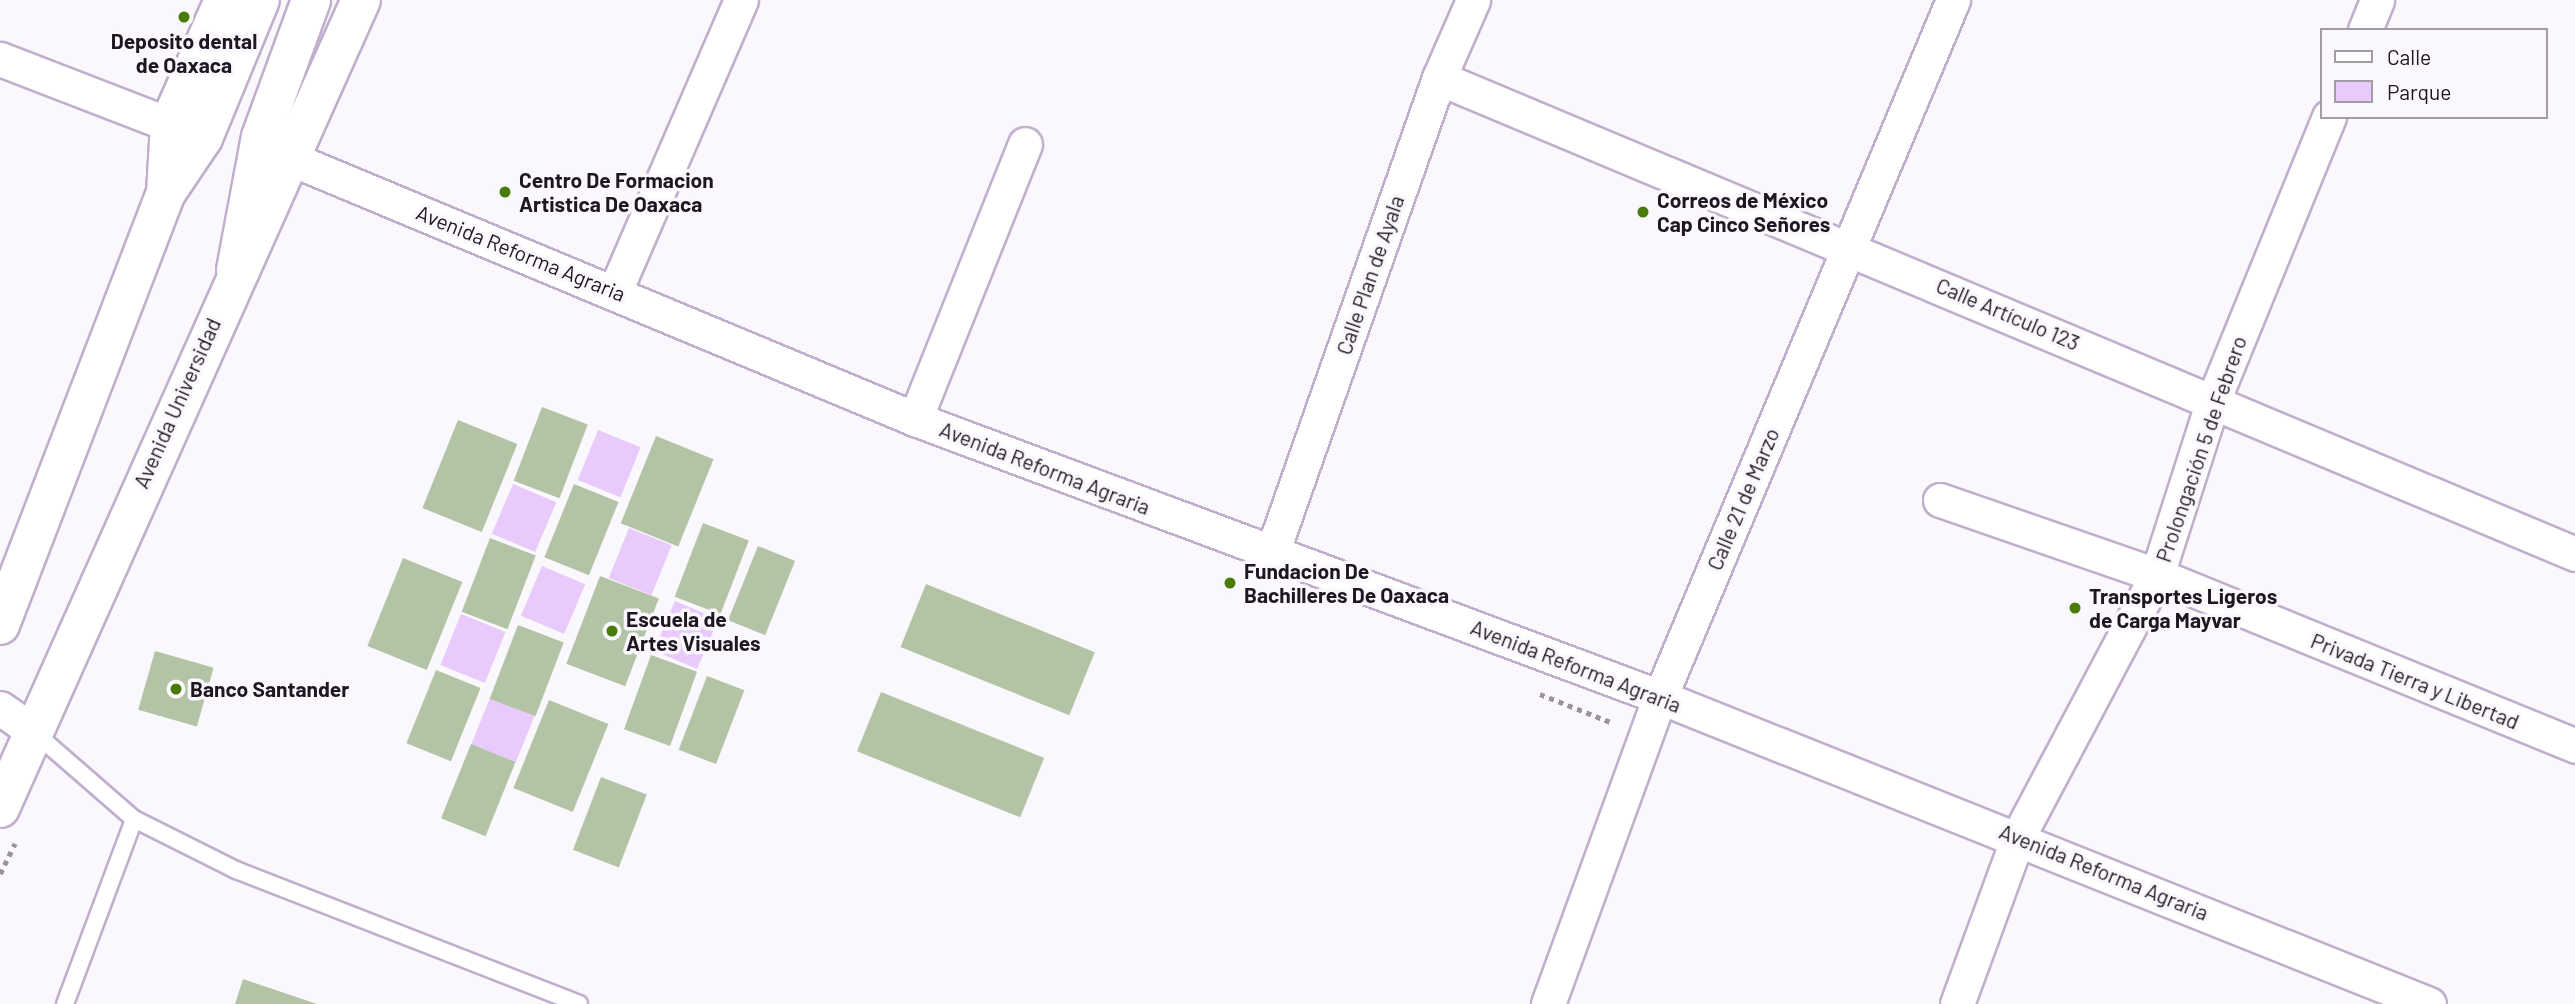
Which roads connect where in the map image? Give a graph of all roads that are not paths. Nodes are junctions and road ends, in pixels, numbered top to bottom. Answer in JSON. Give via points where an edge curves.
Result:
{"nodes":[{"id":1,"x":224,"y":0,"type":"edge"},
{"id":2,"x":260,"y":0,"type":"edge"},
{"id":3,"x":311,"y":0,"type":"edge"},
{"id":4,"x":361,"y":0,"type":"edge"},
{"id":5,"x":741,"y":0,"type":"edge"},
{"id":6,"x":1473,"y":0,"type":"edge"},
{"id":7,"x":1953,"y":0,"type":"edge"},
{"id":8,"x":2377,"y":0,"type":"edge"},
{"id":9,"x":2366,"y":28,"type":"edge"},
{"id":10,"x":0,"y":59,"type":"edge"},
{"id":11,"x":1439,"y":78,"type":"junction"},
{"id":12,"x":2328,"y":119,"type":"edge"},
{"id":13,"x":186,"y":131,"type":"junction"},
{"id":14,"x":261,"y":137,"type":"junction"},
{"id":15,"x":1025,"y":144,"type":"dead end"},
{"id":16,"x":294,"y":160,"type":"junction"},
{"id":17,"x":1848,"y":246,"type":"junction"},
{"id":18,"x":236,"y":270,"type":"junction"},
{"id":19,"x":615,"y":291,"type":"junction"},
{"id":20,"x":2213,"y":401,"type":"junction"},
{"id":21,"x":915,"y":419,"type":"junction"},
{"id":22,"x":1940,"y":500,"type":"dead end"},
{"id":23,"x":1272,"y":553,"type":"junction"},
{"id":24,"x":2575,"y":554,"type":"edge"},
{"id":25,"x":2157,"y":575,"type":"junction"},
{"id":26,"x":0,"y":625,"type":"edge"},
{"id":27,"x":1660,"y":697,"type":"junction"},
{"id":28,"x":0,"y":708,"type":"edge"},
{"id":29,"x":32,"y":730,"type":"junction"},
{"id":30,"x":2575,"y":746,"type":"edge"},
{"id":31,"x":134,"y":819,"type":"junction"},
{"id":32,"x":9,"y":823,"type":"edge"},
{"id":33,"x":2018,"y":836,"type":"junction"},
{"id":34,"x":568,"y":1002,"type":"edge"},
{"id":35,"x":65,"y":1004,"type":"edge"},
{"id":36,"x":1548,"y":1004,"type":"edge"},
{"id":37,"x":1957,"y":1004,"type":"edge"},
{"id":38,"x":2429,"y":1004,"type":"edge"}],
"edges":[{"from":1,"to":13,"type":"main road"},
{"from":2,"to":13,"type":"main road"},
{"from":3,"to":14,"type":"main road"},
{"from":4,"to":16,"type":"main road","name":"Avenida Universidad"},
{"from":5,"to":19,"type":"street"},
{"from":6,"to":11,"type":"street","name":"Calle Plan de Ayala"},
{"from":7,"to":17,"type":"street","name":"Calle 21 de Marzo"},
{"from":8,"to":9,"type":"street"},
{"from":10,"to":13,"type":"street"},
{"from":11,"to":17,"type":"street","name":"Calle Artículo 123"},
{"from":11,"to":23,"type":"street","name":"Calle Plan de Ayala"},
{"from":12,"to":20,"type":"street","name":"Prolongación 5 de Febrero"},
{"from":13,"to":26,"type":"main road"},
{"from":14,"to":16,"type":"street","name":"Avenida Reforma Agraria"},
{"from":14,"to":18,"type":"main road"},
{"from":15,"to":21,"type":"street"},
{"from":16,"to":18,"type":"main road","name":"Avenida Universidad"},
{"from":16,"to":19,"type":"street","name":"Avenida Reforma Agraria"},
{"from":17,"to":20,"type":"street","name":"Calle Artículo 123"},
{"from":17,"to":27,"type":"street","name":"Calle 21 de Marzo"},
{"from":18,"to":29,"type":"main road","name":"Avenida Universidad"},
{"from":19,"to":21,"type":"street","name":"Avenida Reforma Agraria"},
{"from":20,"to":24,"type":"street","name":"Calle Artículo 123"},
{"from":20,"to":25,"type":"street","name":"Prolongación 5 de Febrero"},
{"from":21,"to":23,"type":"street","name":"Avenida Reforma Agraria"},
{"from":22,"to":25,"type":"street","name":"Privada Tierra y Libertad"},
{"from":23,"to":27,"type":"street","name":"Avenida Reforma Agraria"},
{"from":25,"to":30,"type":"street","name":"Privada Tierra y Libertad"},
{"from":25,"to":33,"type":"street","name":"Prolongación 5 de Febrero"},
{"from":27,"to":33,"type":"street","name":"Avenida Reforma Agraria"},
{"from":27,"to":36,"type":"street","name":"Calle 21 de Marzo"},
{"from":28,"to":29,"type":"street"},
{"from":29,"to":31,"type":"lane"},
{"from":29,"to":32,"type":"main road","name":"Avenida Universidad"},
{"from":31,"to":34,"type":"lane","via":[[236,870]]},
{"from":31,"to":35,"type":"lane"},
{"from":33,"to":37,"type":"street","name":"Prolongación 5 de Febrero"},
{"from":33,"to":38,"type":"street","name":"Avenida Reforma Agraria"}]}
